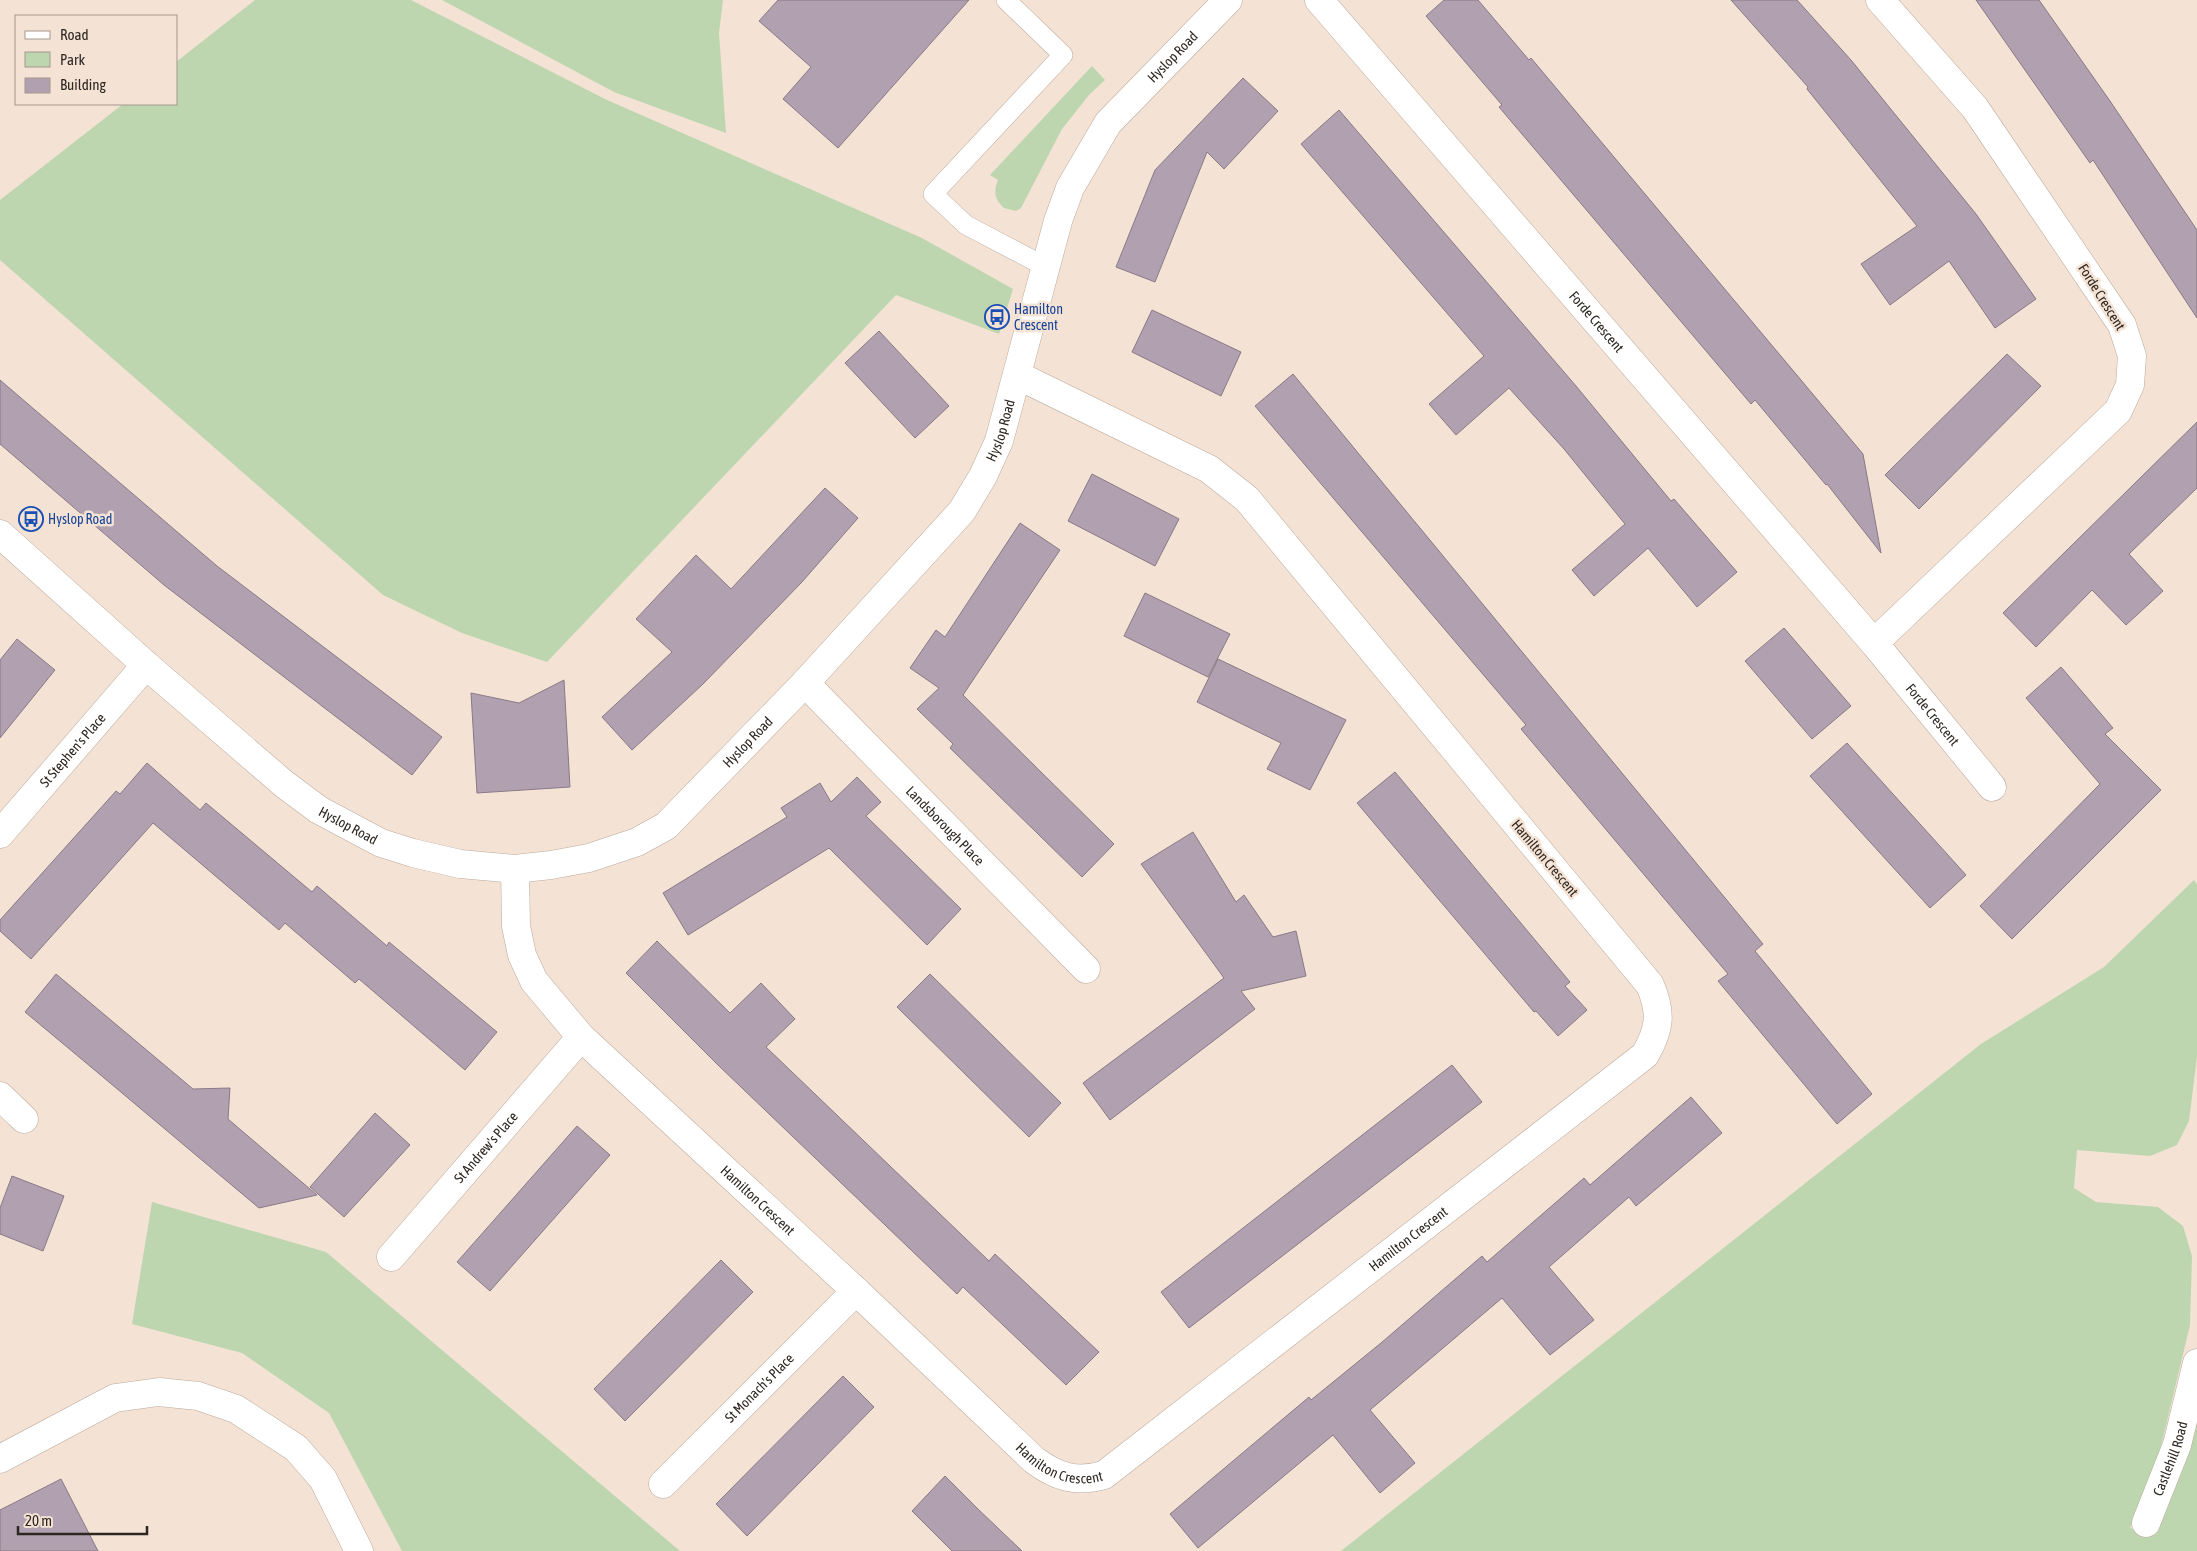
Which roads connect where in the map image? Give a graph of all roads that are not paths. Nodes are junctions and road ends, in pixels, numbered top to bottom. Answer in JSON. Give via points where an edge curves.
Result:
{"nodes":[{"id":1,"x":1006,"y":0,"type":"edge"},
{"id":2,"x":1228,"y":0,"type":"edge"},
{"id":3,"x":1319,"y":0,"type":"edge"},
{"id":4,"x":1880,"y":0,"type":"edge"},
{"id":5,"x":1046,"y":267,"type":"junction"},
{"id":6,"x":1017,"y":375,"type":"junction"},
{"id":7,"x":0,"y":534,"type":"edge"},
{"id":8,"x":1874,"y":643,"type":"junction"},
{"id":9,"x":146,"y":665,"type":"junction"},
{"id":10,"x":805,"y":683,"type":"junction"},
{"id":11,"x":1992,"y":787,"type":"dead end"},
{"id":12,"x":0,"y":834,"type":"edge"},
{"id":13,"x":515,"y":869,"type":"junction"},
{"id":14,"x":1086,"y":969,"type":"dead end"},
{"id":15,"x":581,"y":1037,"type":"junction"},
{"id":16,"x":0,"y":1096,"type":"edge"},
{"id":17,"x":24,"y":1119,"type":"dead end"},
{"id":18,"x":391,"y":1257,"type":"dead end"},
{"id":19,"x":856,"y":1291,"type":"junction"},
{"id":20,"x":2197,"y":1363,"type":"edge"},
{"id":21,"x":0,"y":1459,"type":"edge"},
{"id":22,"x":663,"y":1484,"type":"dead end"},
{"id":23,"x":2146,"y":1523,"type":"dead end"},
{"id":24,"x":359,"y":1551,"type":"edge"}],
"edges":[{"from":1,"to":5,"type":"lane","via":[[1063,55],[933,194],[966,225]]},
{"from":2,"to":5,"type":"street","name":"Hyslop Road","via":[[1108,123],[1070,188]]},
{"from":3,"to":8,"type":"street","name":"Forde Crescent"},
{"from":4,"to":8,"type":"street","name":"Forde Crescent","via":[[1975,108],[2122,325],[2132,356],[2130,384],[2118,411]]},
{"from":5,"to":6,"type":"street","name":"Hyslop Road"},
{"from":6,"to":10,"type":"street","name":"Hyslop Road","via":[[999,441],[962,511]]},
{"from":6,"to":19,"type":"street","name":"Hamilton Crescent","via":[[1208,469],[1247,499],[1650,985],[1658,1003],[1658,1022],[1655,1039],[1645,1055],[1104,1475],[1086,1480],[1067,1478],[1034,1460]]},
{"from":7,"to":9,"type":"street","name":"Hyslop Road"},
{"from":8,"to":11,"type":"street","name":"Forde Crescent"},
{"from":9,"to":12,"type":"street","name":"St Stephen's Place"},
{"from":9,"to":13,"type":"street","name":"Hyslop Road","via":[[284,784],[319,810],[381,843],[413,853],[460,864]]},
{"from":10,"to":13,"type":"street","name":"Hyslop Road","via":[[666,826],[637,842],[589,858]]},
{"from":10,"to":14,"type":"street","name":"Landsborough Place"},
{"from":13,"to":15,"type":"street","name":"Hamilton Crescent","via":[[516,926],[522,955],[534,981]]},
{"from":15,"to":18,"type":"street","name":"St Andrew's Place"},
{"from":15,"to":19,"type":"street","name":"Hamilton Crescent"},
{"from":16,"to":17,"type":"street"},
{"from":19,"to":22,"type":"street","name":"St Monach's Place"},
{"from":20,"to":23,"type":"street","name":"Castlehill Road","via":[[2177,1445]]},
{"from":21,"to":24,"type":"street","via":[[115,1398],[160,1392],[198,1396],[236,1409],[296,1448],[322,1479]]}]}
